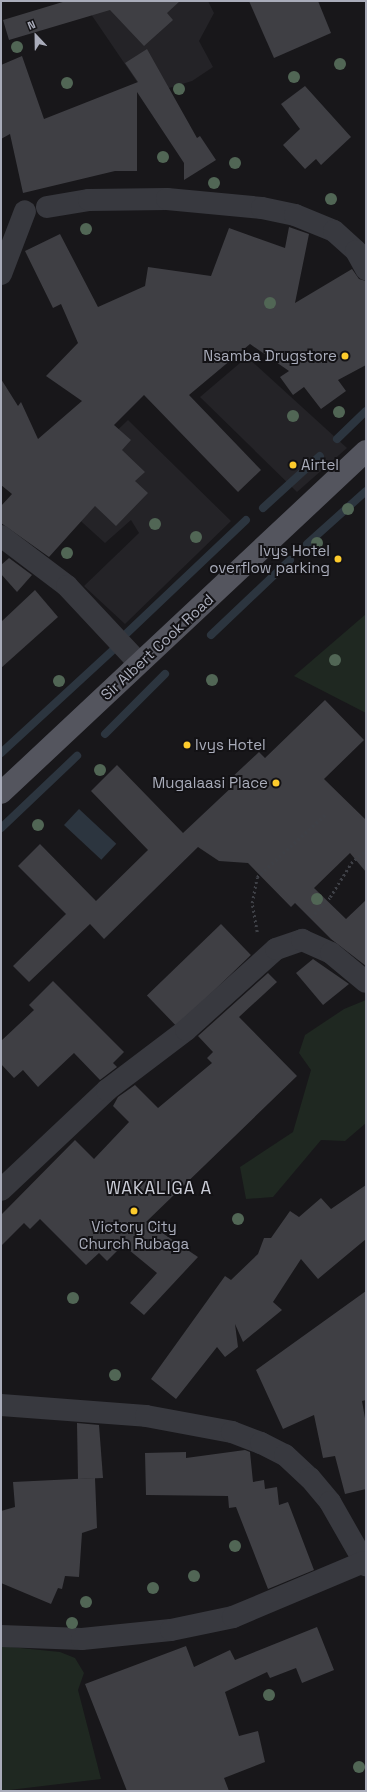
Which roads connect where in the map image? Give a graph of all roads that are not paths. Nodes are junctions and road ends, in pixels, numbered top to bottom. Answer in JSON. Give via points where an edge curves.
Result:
{"nodes":[{"id":1,"x":47,"y":207,"type":"dead end"},
{"id":2,"x":25,"y":211,"type":"dead end"},
{"id":3,"x":366,"y":269,"type":"edge"},
{"id":4,"x":1,"y":274,"type":"edge"},
{"id":5,"x":366,"y":452,"type":"edge"},
{"id":6,"x":1,"y":536,"type":"edge"},
{"id":7,"x":139,"y":663,"type":"junction"},
{"id":8,"x":1,"y":793,"type":"edge"},
{"id":9,"x":366,"y":982,"type":"edge"},
{"id":10,"x":1,"y":1190,"type":"edge"},
{"id":11,"x":1,"y":1405,"type":"edge"},
{"id":12,"x":365,"y":1564,"type":"edge"},
{"id":13,"x":1,"y":1636,"type":"edge"}],
"edges":[{"from":1,"to":3,"type":"street","via":[[90,200],[167,199],[262,208],[295,215],[334,231],[356,251]]},
{"from":2,"to":4,"type":"street"},
{"from":5,"to":7,"type":"main road","name":"Sir Albert Cook Road"},
{"from":6,"to":7,"type":"street","via":[[67,586]]},
{"from":7,"to":8,"type":"main road","name":"Sir Albert Cook Road"},
{"from":9,"to":10,"type":"street","via":[[330,953],[302,940],[276,949],[186,1030],[107,1090]]},
{"from":11,"to":12,"type":"street","via":[[146,1416],[232,1432],[261,1443],[285,1455],[310,1478],[330,1502]]},
{"from":12,"to":13,"type":"street","via":[[233,1617],[143,1636],[82,1639]]}]}
